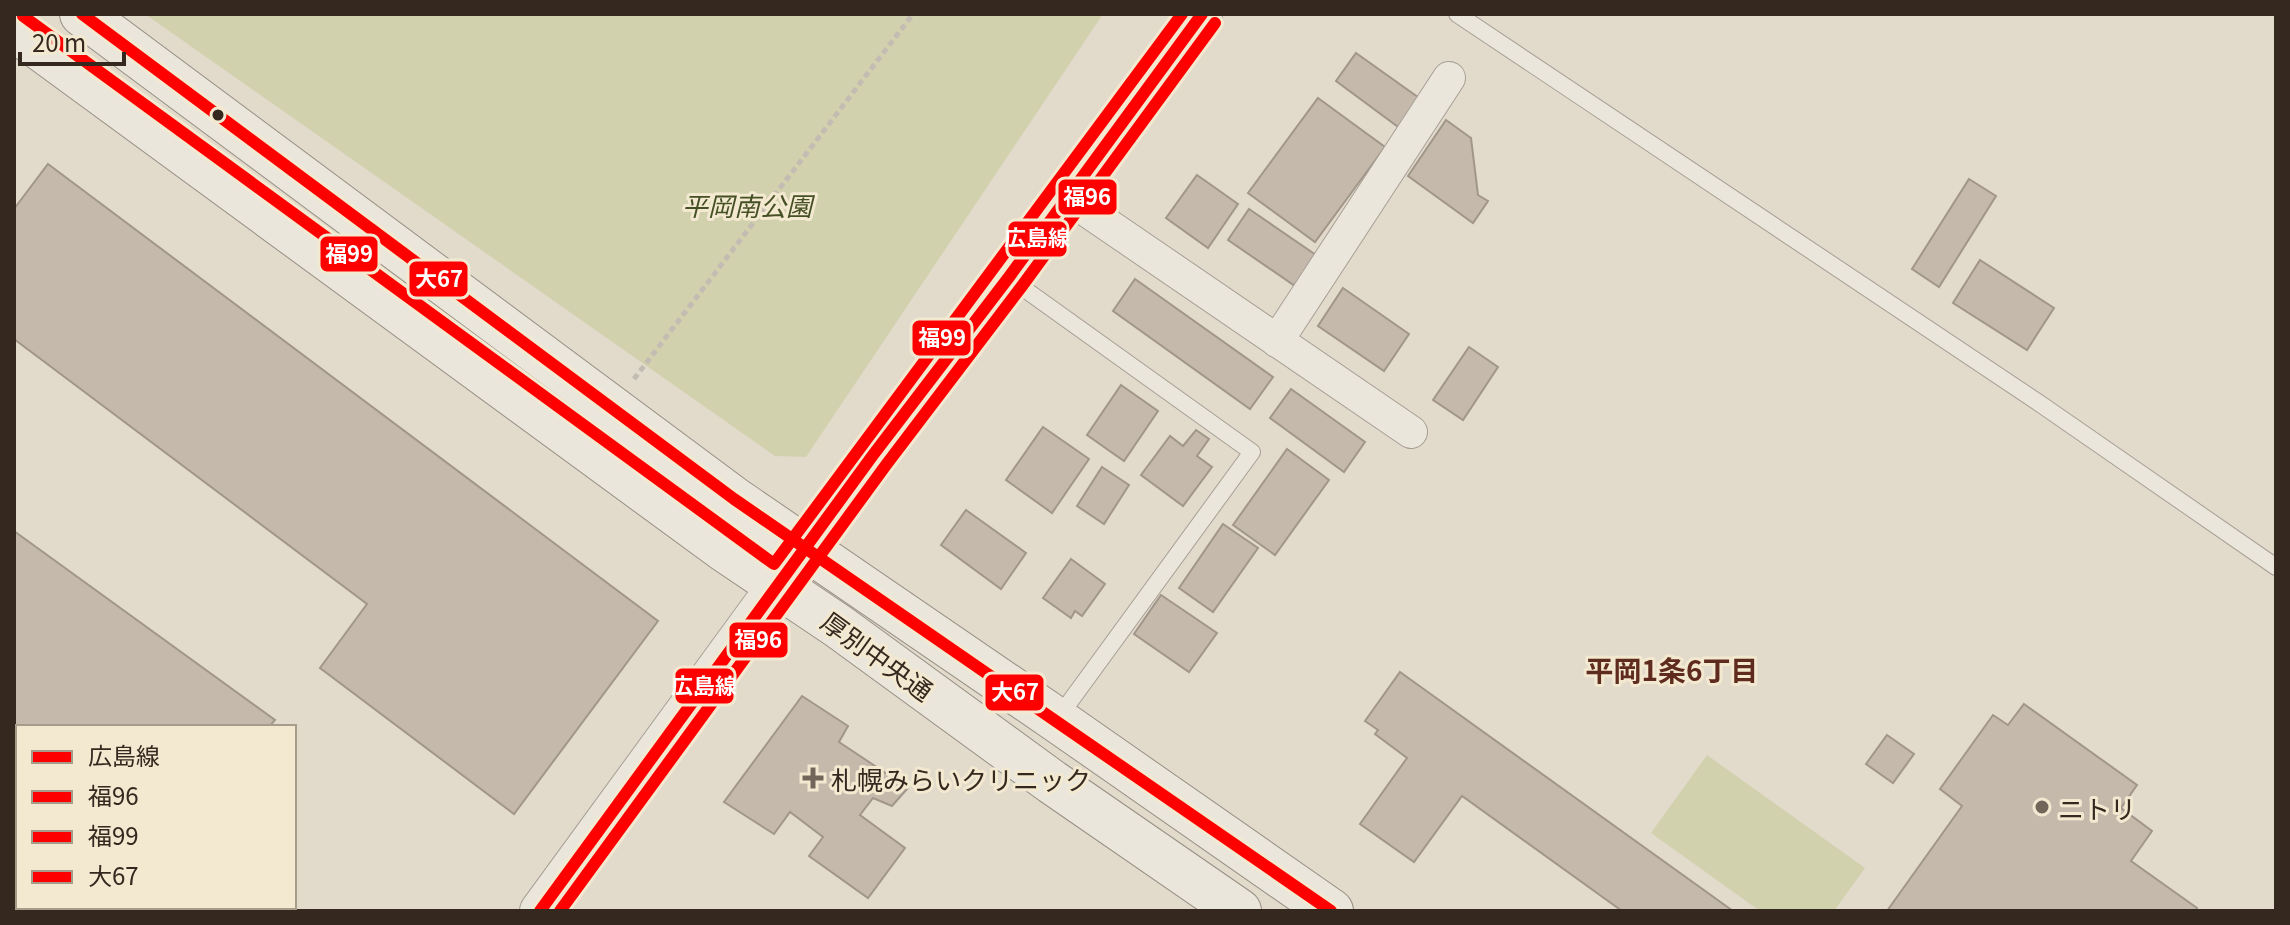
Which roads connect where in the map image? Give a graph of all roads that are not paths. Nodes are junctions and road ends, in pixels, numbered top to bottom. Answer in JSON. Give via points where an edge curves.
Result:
{"nodes":[{"id":1,"x":82,"y":14,"type":"edge"},
{"id":2,"x":1202,"y":14,"type":"edge"},
{"id":3,"x":1457,"y":14,"type":"edge"},
{"id":4,"x":14,"y":29,"type":"edge"},
{"id":5,"x":1449,"y":78,"type":"dead end"},
{"id":6,"x":1067,"y":197,"type":"junction"},
{"id":7,"x":1009,"y":277,"type":"junction"},
{"id":8,"x":1277,"y":341,"type":"junction"},
{"id":9,"x":1411,"y":432,"type":"dead end"},
{"id":10,"x":806,"y":548,"type":"junction"},
{"id":11,"x":2276,"y":567,"type":"edge"},
{"id":12,"x":778,"y":586,"type":"junction"},
{"id":13,"x":1057,"y":720,"type":"junction"},
{"id":14,"x":540,"y":911,"type":"edge"},
{"id":15,"x":1239,"y":911,"type":"edge"},
{"id":16,"x":1331,"y":911,"type":"edge"}],
"edges":[{"from":1,"to":10,"type":"main road","name":"厚別中央通"},
{"from":2,"to":6,"type":"street"},
{"from":3,"to":11,"type":"lane"},
{"from":4,"to":12,"type":"main road","name":"厚別中央通"},
{"from":5,"to":8,"type":"street"},
{"from":6,"to":7,"type":"street"},
{"from":6,"to":8,"type":"street"},
{"from":7,"to":10,"type":"street"},
{"from":7,"to":13,"type":"lane","via":[[1252,452]]},
{"from":8,"to":9,"type":"street"},
{"from":10,"to":12,"type":"street"},
{"from":10,"to":13,"type":"main road","name":"厚別中央通"},
{"from":12,"to":14,"type":"street"},
{"from":12,"to":15,"type":"main road","name":"厚別中央通"},
{"from":13,"to":16,"type":"main road","name":"厚別中央通"}]}
